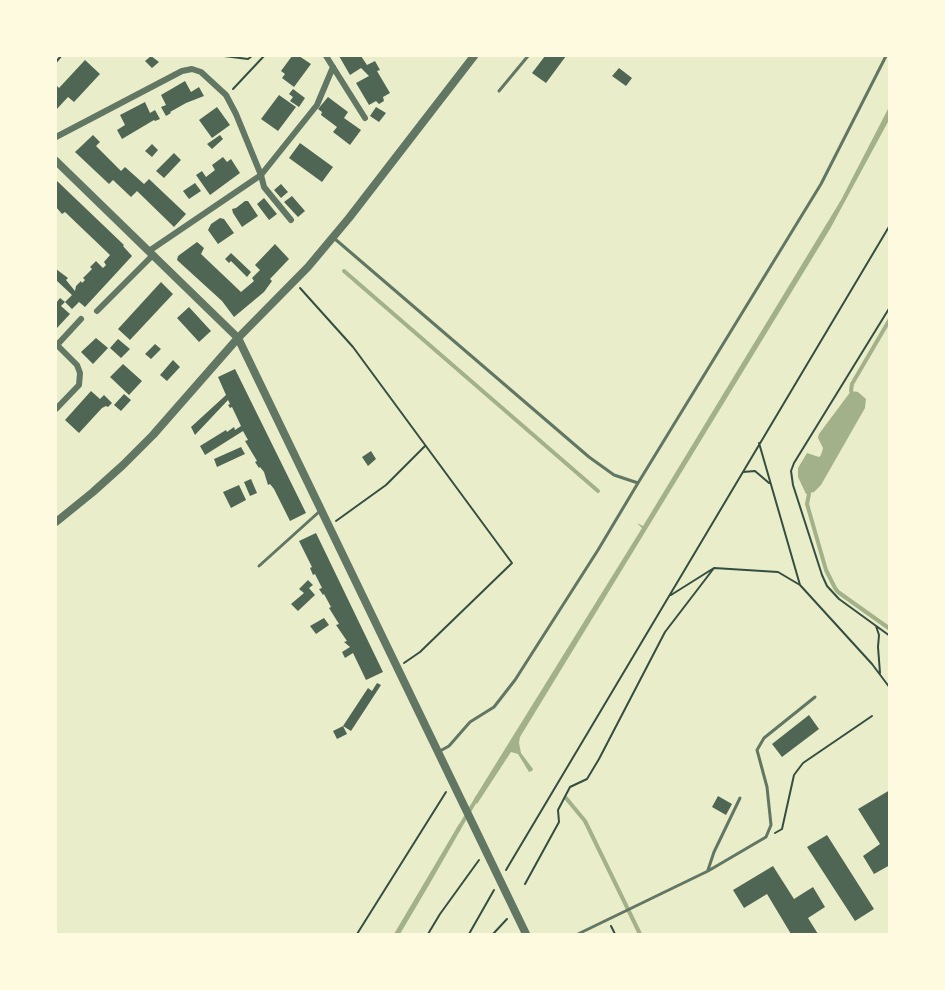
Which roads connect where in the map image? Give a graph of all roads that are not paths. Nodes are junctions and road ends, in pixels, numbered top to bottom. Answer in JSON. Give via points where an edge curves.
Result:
{"nodes":[{"id":1,"x":326,"y":56,"type":"edge"},
{"id":2,"x":474,"y":56,"type":"edge"},
{"id":3,"x":528,"y":56,"type":"edge"},
{"id":4,"x":886,"y":56,"type":"edge"},
{"id":5,"x":333,"y":67,"type":"junction"},
{"id":6,"x":500,"y":91,"type":"dead end"},
{"id":7,"x":364,"y":118,"type":"dead end"},
{"id":8,"x":56,"y":137,"type":"edge"},
{"id":9,"x":56,"y":161,"type":"edge"},
{"id":10,"x":261,"y":175,"type":"junction"},
{"id":11,"x":291,"y":220,"type":"dead end"},
{"id":12,"x":333,"y":237,"type":"junction"},
{"id":13,"x":151,"y":253,"type":"junction"},
{"id":14,"x":97,"y":311,"type":"dead end"},
{"id":15,"x":81,"y":319,"type":"dead end"},
{"id":16,"x":238,"y":338,"type":"junction"},
{"id":17,"x":56,"y":344,"type":"edge"},
{"id":18,"x":56,"y":409,"type":"edge"},
{"id":19,"x":638,"y":483,"type":"junction"},
{"id":20,"x":321,"y":510,"type":"junction"},
{"id":21,"x":56,"y":522,"type":"edge"},
{"id":22,"x":259,"y":566,"type":"dead end"},
{"id":23,"x":815,"y":697,"type":"dead end"},
{"id":24,"x":438,"y":752,"type":"junction"},
{"id":25,"x":740,"y":798,"type":"dead end"},
{"id":26,"x":708,"y":870,"type":"junction"},
{"id":27,"x":526,"y":934,"type":"edge"},
{"id":28,"x":578,"y":934,"type":"edge"}],
"edges":[{"from":1,"to":5,"type":"street"},
{"from":2,"to":12,"type":"street"},
{"from":3,"to":6,"type":"lane"},
{"from":4,"to":19,"type":"lane","via":[[820,184]]},
{"from":5,"to":7,"type":"street"},
{"from":5,"to":10,"type":"street","via":[[317,105]]},
{"from":8,"to":10,"type":"street","via":[[192,69],[201,72],[226,95]]},
{"from":9,"to":13,"type":"street"},
{"from":10,"to":11,"type":"street","via":[[264,187]]},
{"from":10,"to":13,"type":"street"},
{"from":12,"to":16,"type":"street"},
{"from":12,"to":19,"type":"lane","via":[[603,468]]},
{"from":13,"to":14,"type":"street"},
{"from":13,"to":16,"type":"street"},
{"from":15,"to":17,"type":"street"},
{"from":16,"to":20,"type":"street"},
{"from":16,"to":21,"type":"street","via":[[130,458]]},
{"from":17,"to":18,"type":"street","via":[[80,373],[79,385]]},
{"from":19,"to":24,"type":"lane","via":[[515,680],[494,707],[470,722],[449,746]]},
{"from":20,"to":22,"type":"lane"},
{"from":20,"to":24,"type":"street"},
{"from":23,"to":26,"type":"lane","via":[[764,738],[757,750],[767,787],[771,825],[766,837]]},
{"from":24,"to":27,"type":"street"},
{"from":25,"to":26,"type":"lane"},
{"from":26,"to":28,"type":"lane"}]}
